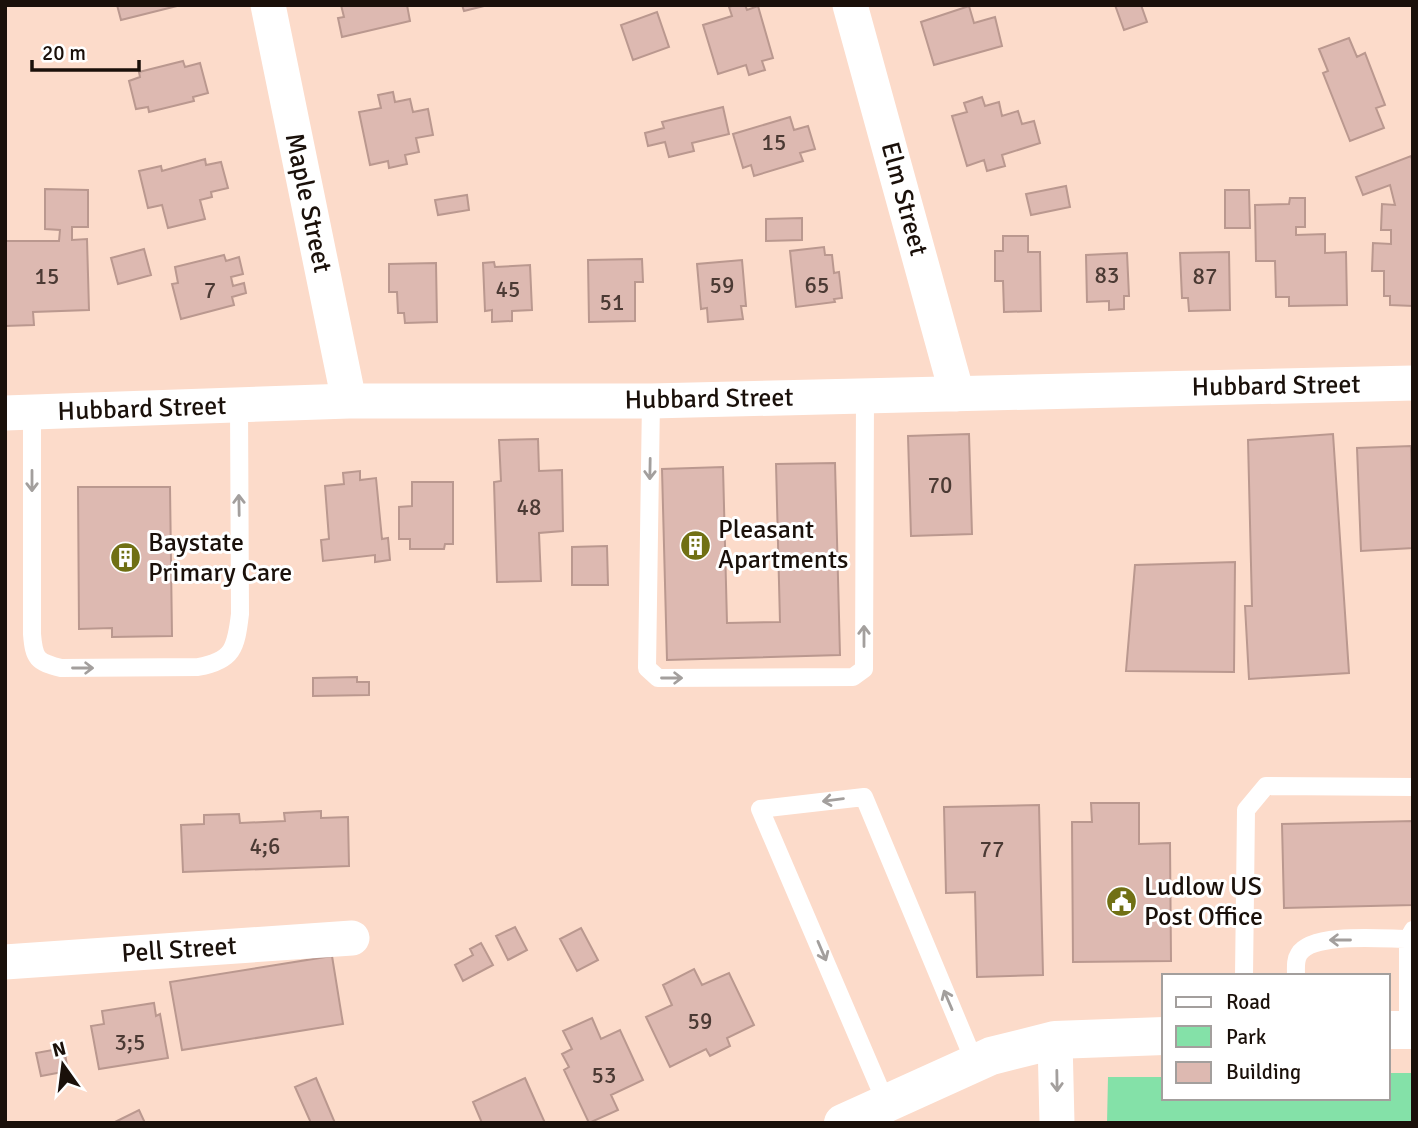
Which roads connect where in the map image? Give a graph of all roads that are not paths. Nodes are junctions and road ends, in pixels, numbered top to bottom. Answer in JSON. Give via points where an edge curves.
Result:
{"nodes":[{"id":1,"x":268,"y":5,"type":"edge"},
{"id":2,"x":850,"y":5,"type":"edge"},
{"id":3,"x":1413,"y":383,"type":"edge"},
{"id":4,"x":957,"y":394,"type":"junction"},
{"id":5,"x":865,"y":396,"type":"junction"},
{"id":6,"x":349,"y":401,"type":"junction"},
{"id":7,"x":651,"y":401,"type":"junction"},
{"id":8,"x":239,"y":405,"type":"junction"},
{"id":9,"x":19,"y":413,"type":"edge"},
{"id":10,"x":1413,"y":787,"type":"edge"},
{"id":11,"x":1410,"y":935,"type":"edge"},
{"id":12,"x":352,"y":938,"type":"dead end"},
{"id":13,"x":5,"y":962,"type":"edge"},
{"id":14,"x":1244,"y":974,"type":"edge"},
{"id":15,"x":1296,"y":974,"type":"edge"},
{"id":16,"x":1403,"y":1030,"type":"edge"},
{"id":17,"x":1162,"y":1036,"type":"edge"},
{"id":18,"x":1055,"y":1040,"type":"junction"},
{"id":19,"x":975,"y":1063,"type":"junction"},
{"id":20,"x":886,"y":1103,"type":"junction"},
{"id":21,"x":843,"y":1123,"type":"edge"},
{"id":22,"x":1057,"y":1123,"type":"edge"}],
"edges":[{"from":1,"to":6,"type":"street","name":"Maple Street"},
{"from":2,"to":4,"type":"street","name":"Elm Street"},
{"from":3,"to":4,"type":"street","name":"Hubbard Street"},
{"from":4,"to":5,"type":"street","name":"Hubbard Street"},
{"from":5,"to":7,"type":"street","name":"Hubbard Street"},
{"from":7,"to":5,"type":"lane","one_way":true,"via":[[648,668],[658,678],[853,677],[864,669]]},
{"from":6,"to":7,"type":"street","name":"Hubbard Street"},
{"from":6,"to":8,"type":"street","name":"Hubbard Street"},
{"from":8,"to":9,"type":"street","name":"Hubbard Street"},
{"from":9,"to":8,"type":"lane","one_way":true,"via":[[34,653],[43,664],[61,668],[198,667],[218,664],[230,654],[238,635]]},
{"from":10,"to":14,"type":"lane","via":[[1266,786],[1246,810]]},
{"from":11,"to":15,"type":"lane","one_way":true,"via":[[1308,944],[1300,952]]},
{"from":11,"to":16,"type":"lane"},
{"from":12,"to":13,"type":"street","name":"Pell Street"},
{"from":17,"to":18,"type":"street"},
{"from":18,"to":19,"type":"street"},
{"from":18,"to":22,"type":"street","one_way":true},
{"from":19,"to":20,"type":"street"},
{"from":19,"to":20,"type":"lane","one_way":true,"via":[[864,797],[760,809]]},
{"from":20,"to":21,"type":"street"}]}
